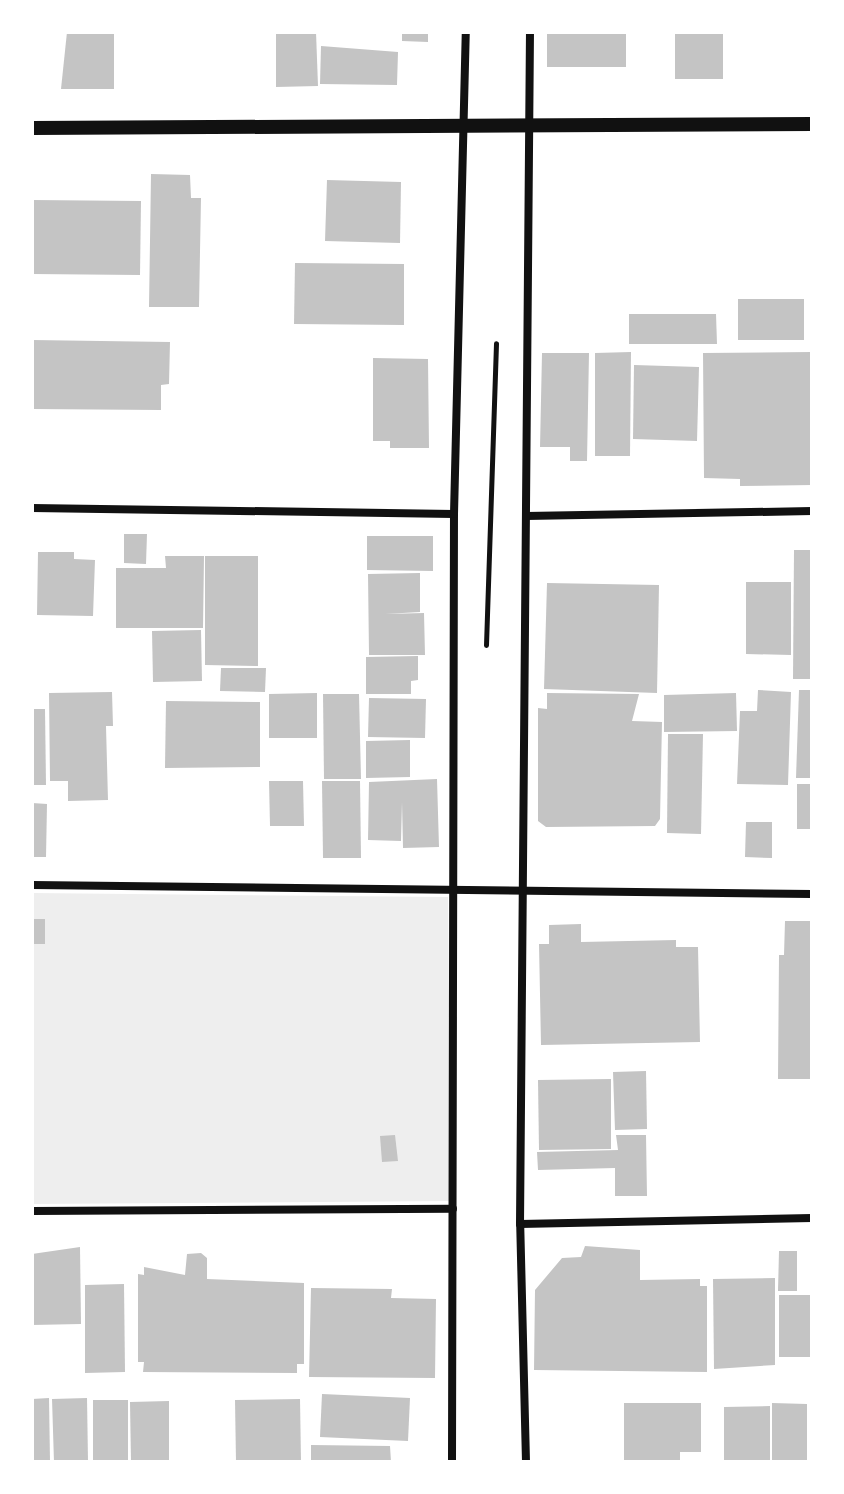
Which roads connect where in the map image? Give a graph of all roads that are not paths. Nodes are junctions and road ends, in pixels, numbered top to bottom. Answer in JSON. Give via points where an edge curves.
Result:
{"nodes":[{"id":1,"x":466,"y":32,"type":"edge"},
{"id":2,"x":530,"y":32,"type":"edge"},
{"id":3,"x":812,"y":124,"type":"edge"},
{"id":4,"x":530,"y":127,"type":"junction"},
{"id":5,"x":32,"y":128,"type":"edge"},
{"id":6,"x":466,"y":129,"type":"junction"},
{"id":7,"x":32,"y":508,"type":"edge"},
{"id":8,"x":812,"y":511,"type":"edge"},
{"id":9,"x":454,"y":514,"type":"junction"},
{"id":10,"x":526,"y":516,"type":"junction"},
{"id":11,"x":32,"y":885,"type":"edge"},
{"id":12,"x":451,"y":892,"type":"junction"},
{"id":13,"x":812,"y":894,"type":"edge"},
{"id":14,"x":523,"y":895,"type":"junction"},
{"id":15,"x":453,"y":1209,"type":"junction"},
{"id":16,"x":32,"y":1211,"type":"edge"},
{"id":17,"x":812,"y":1218,"type":"edge"},
{"id":18,"x":520,"y":1224,"type":"junction"},
{"id":19,"x":452,"y":1462,"type":"edge"},
{"id":20,"x":526,"y":1462,"type":"edge"}],
"edges":[{"from":1,"to":6,"type":"street"},
{"from":2,"to":4,"type":"street"},
{"from":3,"to":4,"type":"street"},
{"from":4,"to":6,"type":"street"},
{"from":4,"to":10,"type":"street"},
{"from":5,"to":6,"type":"street"},
{"from":6,"to":9,"type":"street"},
{"from":7,"to":9,"type":"street"},
{"from":8,"to":10,"type":"street"},
{"from":9,"to":12,"type":"street"},
{"from":10,"to":14,"type":"street"},
{"from":11,"to":12,"type":"street"},
{"from":12,"to":14,"type":"street"},
{"from":12,"to":15,"type":"street"},
{"from":13,"to":14,"type":"street"},
{"from":14,"to":18,"type":"street"},
{"from":15,"to":16,"type":"street"},
{"from":15,"to":19,"type":"street"},
{"from":17,"to":18,"type":"street"},
{"from":18,"to":20,"type":"street"}]}
